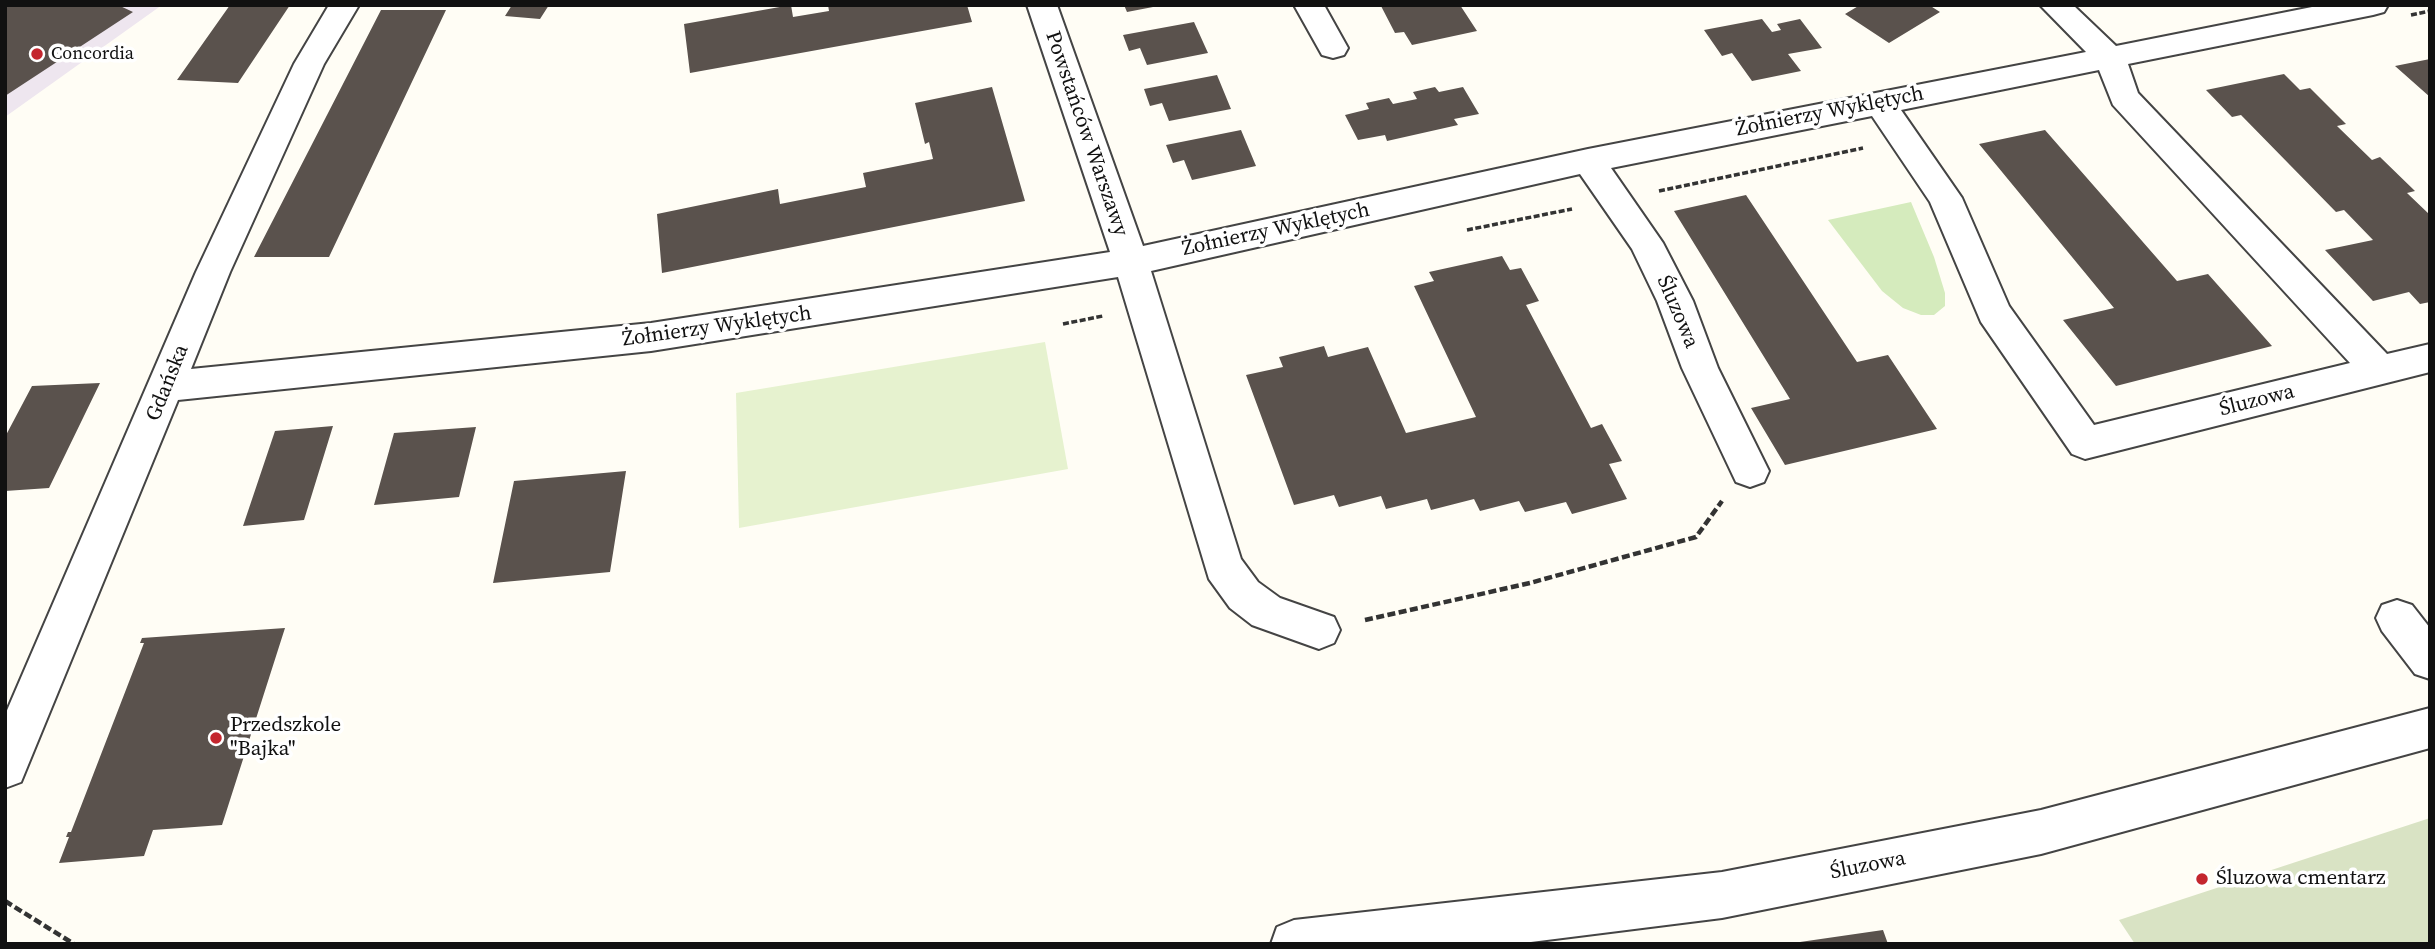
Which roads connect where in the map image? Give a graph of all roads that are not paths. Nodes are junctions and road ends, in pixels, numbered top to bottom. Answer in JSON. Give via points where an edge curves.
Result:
{"nodes":[{"id":1,"x":344,"y":5,"type":"edge"},
{"id":2,"x":1042,"y":5,"type":"edge"},
{"id":3,"x":1309,"y":5,"type":"edge"},
{"id":4,"x":2056,"y":5,"type":"edge"},
{"id":5,"x":2374,"y":5,"type":"edge"},
{"id":6,"x":1333,"y":48,"type":"dead end"},
{"id":7,"x":2111,"y":58,"type":"junction"},
{"id":8,"x":1879,"y":102,"type":"junction"},
{"id":9,"x":1588,"y":161,"type":"junction"},
{"id":10,"x":1131,"y":262,"type":"junction"},
{"id":11,"x":2430,"y":358,"type":"edge"},
{"id":12,"x":2381,"y":370,"type":"junction"},
{"id":13,"x":167,"y":386,"type":"junction"},
{"id":14,"x":1750,"y":471,"type":"road end"},
{"id":15,"x":2397,"y":618,"type":"dead end"},
{"id":16,"x":1320,"y":630,"type":"road end"},
{"id":17,"x":2430,"y":660,"type":"edge"},
{"id":18,"x":2430,"y":728,"type":"edge"},
{"id":19,"x":5,"y":767,"type":"edge"},
{"id":20,"x":1294,"y":944,"type":"edge"}],
"edges":[{"from":1,"to":13,"type":"street","name":"Gdańska","via":[[309,64],[213,272]]},
{"from":2,"to":10,"type":"street","name":"Powstańców Warszawy"},
{"from":3,"to":6,"type":"street"},
{"from":4,"to":7,"type":"street"},
{"from":5,"to":7,"type":"street","name":"Żołnierzy Wyklętych"},
{"from":7,"to":8,"type":"street","name":"Żołnierzy Wyklętych"},
{"from":7,"to":12,"type":"street","via":[[2123,97]]},
{"from":8,"to":9,"type":"street","name":"Żołnierzy Wyklętych"},
{"from":8,"to":12,"type":"street","name":"Śluzowa","via":[[1945,198],[1994,313],[2084,443]]},
{"from":9,"to":10,"type":"street","name":"Żołnierzy Wyklętych"},
{"from":9,"to":14,"type":"street","name":"Śluzowa","via":[[1646,243]]},
{"from":10,"to":13,"type":"street","name":"Żołnierzy Wyklętych","via":[[651,337]]},
{"from":10,"to":16,"type":"street","name":"Powstańców Warszawy","via":[[1223,567],[1244,595],[1267,612]]},
{"from":11,"to":12,"type":"street","name":"Śluzowa"},
{"from":13,"to":19,"type":"street","name":"Gdańska"},
{"from":15,"to":17,"type":"street"},
{"from":18,"to":20,"type":"street","name":"Śluzowa","via":[[2041,831],[1722,895]]}]}
